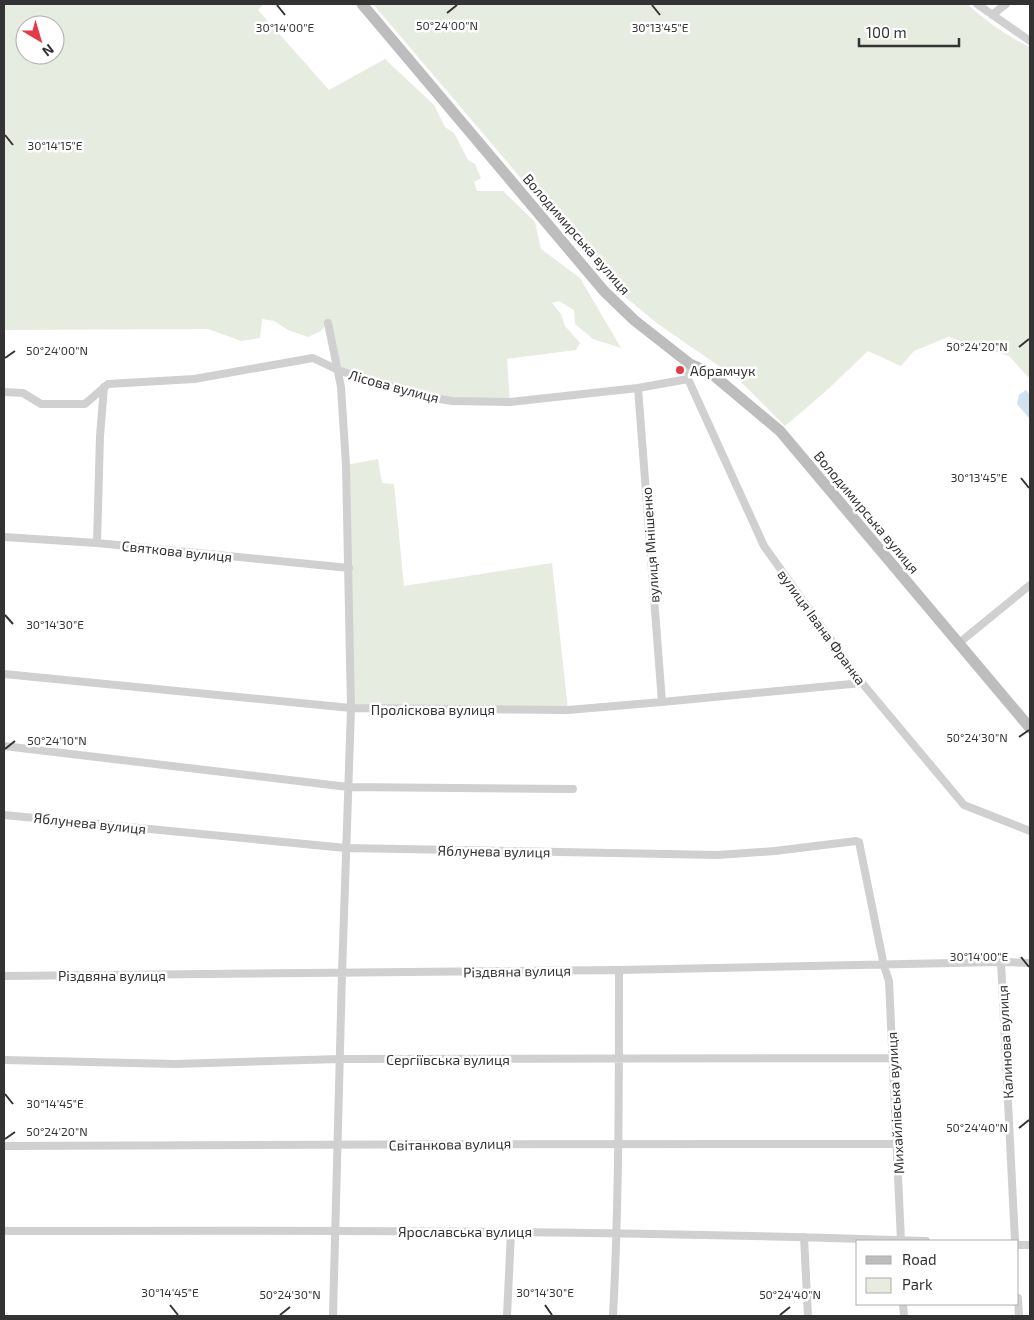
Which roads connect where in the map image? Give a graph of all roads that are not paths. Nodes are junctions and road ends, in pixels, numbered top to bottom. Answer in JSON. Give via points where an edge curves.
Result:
{"nodes":[{"id":1,"x":362,"y":4,"type":"edge"},
{"id":2,"x":977,"y":4,"type":"edge"},
{"id":3,"x":1006,"y":4,"type":"edge"},
{"id":4,"x":992,"y":15,"type":"junction"},
{"id":5,"x":1030,"y":42,"type":"edge"},
{"id":6,"x":328,"y":323,"type":"dead end"},
{"id":7,"x":690,"y":364,"type":"junction"},
{"id":8,"x":338,"y":370,"type":"junction"},
{"id":9,"x":688,"y":379,"type":"junction"},
{"id":10,"x":104,"y":387,"type":"junction"},
{"id":11,"x":638,"y":388,"type":"junction"},
{"id":12,"x":4,"y":392,"type":"edge"},
{"id":13,"x":4,"y":537,"type":"edge"},
{"id":14,"x":97,"y":543,"type":"junction"},
{"id":15,"x":349,"y":568,"type":"junction"},
{"id":16,"x":1030,"y":585,"type":"edge"},
{"id":17,"x":959,"y":643,"type":"junction"},
{"id":18,"x":4,"y":674,"type":"edge"},
{"id":19,"x":862,"y":682,"type":"junction"},
{"id":20,"x":662,"y":702,"type":"junction"},
{"id":21,"x":351,"y":708,"type":"junction"},
{"id":22,"x":1030,"y":728,"type":"edge"},
{"id":23,"x":4,"y":746,"type":"edge"},
{"id":24,"x":348,"y":787,"type":"junction"},
{"id":25,"x":573,"y":789,"type":"dead end"},
{"id":26,"x":4,"y":814,"type":"edge"},
{"id":27,"x":1030,"y":831,"type":"edge"},
{"id":28,"x":346,"y":848,"type":"junction"},
{"id":29,"x":1002,"y":962,"type":"junction"},
{"id":30,"x":1030,"y":964,"type":"edge"},
{"id":31,"x":884,"y":966,"type":"junction"},
{"id":32,"x":619,"y":970,"type":"junction"},
{"id":33,"x":342,"y":974,"type":"junction"},
{"id":34,"x":4,"y":976,"type":"edge"},
{"id":35,"x":893,"y":1058,"type":"junction"},
{"id":36,"x":340,"y":1059,"type":"junction"},
{"id":37,"x":4,"y":1060,"type":"edge"},
{"id":38,"x":619,"y":1060,"type":"junction"},
{"id":39,"x":619,"y":1142,"type":"junction"},
{"id":40,"x":896,"y":1144,"type":"junction"},
{"id":41,"x":4,"y":1146,"type":"edge"},
{"id":42,"x":338,"y":1146,"type":"junction"},
{"id":43,"x":336,"y":1230,"type":"junction"},
{"id":44,"x":4,"y":1231,"type":"edge"},
{"id":45,"x":511,"y":1232,"type":"junction"},
{"id":46,"x":617,"y":1233,"type":"junction"},
{"id":47,"x":804,"y":1237,"type":"junction"},
{"id":48,"x":877,"y":1240,"type":"edge"},
{"id":49,"x":901,"y":1240,"type":"edge"},
{"id":50,"x":1015,"y":1240,"type":"edge"},
{"id":51,"x":334,"y":1316,"type":"edge"},
{"id":52,"x":507,"y":1316,"type":"edge"},
{"id":53,"x":613,"y":1316,"type":"edge"},
{"id":54,"x":808,"y":1316,"type":"edge"}],
"edges":[{"from":1,"to":7,"type":"main road","name":"Володимирська вулиця","via":[[604,291],[634,320]]},
{"from":2,"to":4,"type":"street"},
{"from":3,"to":4,"type":"street"},
{"from":4,"to":5,"type":"street"},
{"from":6,"to":8,"type":"street"},
{"from":7,"to":9,"type":"street"},
{"from":7,"to":17,"type":"main road","name":"Володимирська вулиця","via":[[712,374],[780,431]]},
{"from":8,"to":10,"type":"street","name":"Лісова вулиця","via":[[313,358],[194,379],[108,384]]},
{"from":8,"to":11,"type":"street","name":"Лісова вулиця","via":[[452,401],[510,402]]},
{"from":8,"to":15,"type":"street","via":[[346,465]]},
{"from":9,"to":11,"type":"street","name":"Лісова вулиця"},
{"from":9,"to":19,"type":"street","name":"вулиця Івана Франка","via":[[764,546]]},
{"from":10,"to":12,"type":"street","via":[[85,404],[41,404],[23,393]]},
{"from":10,"to":14,"type":"street"},
{"from":11,"to":20,"type":"street","name":"вулиця Мнішенко"},
{"from":13,"to":14,"type":"street","name":"Святкова вулиця"},
{"from":14,"to":15,"type":"street","name":"Святкова вулиця"},
{"from":15,"to":21,"type":"street"},
{"from":16,"to":17,"type":"street"},
{"from":17,"to":22,"type":"main road","name":"Володимирська вулиця"},
{"from":18,"to":21,"type":"street","name":"Проліскова вулиця"},
{"from":19,"to":20,"type":"street","name":"Проліскова вулиця"},
{"from":19,"to":27,"type":"street","name":"вулиця Івана Франка","via":[[964,805]]},
{"from":20,"to":21,"type":"street","name":"Проліскова вулиця","via":[[568,710]]},
{"from":21,"to":24,"type":"street"},
{"from":23,"to":24,"type":"street"},
{"from":24,"to":25,"type":"street"},
{"from":24,"to":28,"type":"street"},
{"from":26,"to":28,"type":"street","name":"Яблунева вулиця"},
{"from":28,"to":31,"type":"street","name":"Яблунева вулиця","via":[[717,855],[775,852],[856,841],[860,846]]},
{"from":28,"to":33,"type":"street"},
{"from":29,"to":30,"type":"street","name":"Різдвяна вулиця"},
{"from":29,"to":31,"type":"street","name":"Різдвяна вулиця"},
{"from":29,"to":50,"type":"street","name":"Калинова вулиця"},
{"from":31,"to":32,"type":"street","name":"Різдвяна вулиця"},
{"from":31,"to":35,"type":"street","name":"Михайлівська вулиця","via":[[889,981]]},
{"from":32,"to":33,"type":"street","name":"Різдвяна вулиця"},
{"from":32,"to":38,"type":"street"},
{"from":33,"to":34,"type":"street","name":"Різдвяна вулиця"},
{"from":33,"to":36,"type":"street"},
{"from":35,"to":38,"type":"street","name":"Сергіївська вулиця"},
{"from":35,"to":40,"type":"street","name":"Михайлівська вулиця"},
{"from":36,"to":37,"type":"street","name":"Сергіївська вулиця","via":[[175,1064]]},
{"from":36,"to":38,"type":"street","name":"Сергіївська вулиця"},
{"from":36,"to":42,"type":"street"},
{"from":38,"to":39,"type":"street"},
{"from":39,"to":40,"type":"street","name":"Світанкова вулиця"},
{"from":39,"to":42,"type":"street","name":"Світанкова вулиця"},
{"from":39,"to":46,"type":"street"},
{"from":40,"to":49,"type":"street","name":"Михайлівська вулиця"},
{"from":41,"to":42,"type":"street","name":"Світанкова вулиця"},
{"from":42,"to":43,"type":"street"},
{"from":43,"to":44,"type":"street","name":"Ярославська вулиця"},
{"from":43,"to":45,"type":"street","name":"Ярославська вулиця"},
{"from":43,"to":51,"type":"street"},
{"from":45,"to":46,"type":"street","name":"Ярославська вулиця"},
{"from":45,"to":52,"type":"street"},
{"from":46,"to":47,"type":"street","name":"Ярославська вулиця"},
{"from":46,"to":53,"type":"street"},
{"from":47,"to":48,"type":"street","name":"Ярославська вулиця"},
{"from":47,"to":54,"type":"street"}]}
